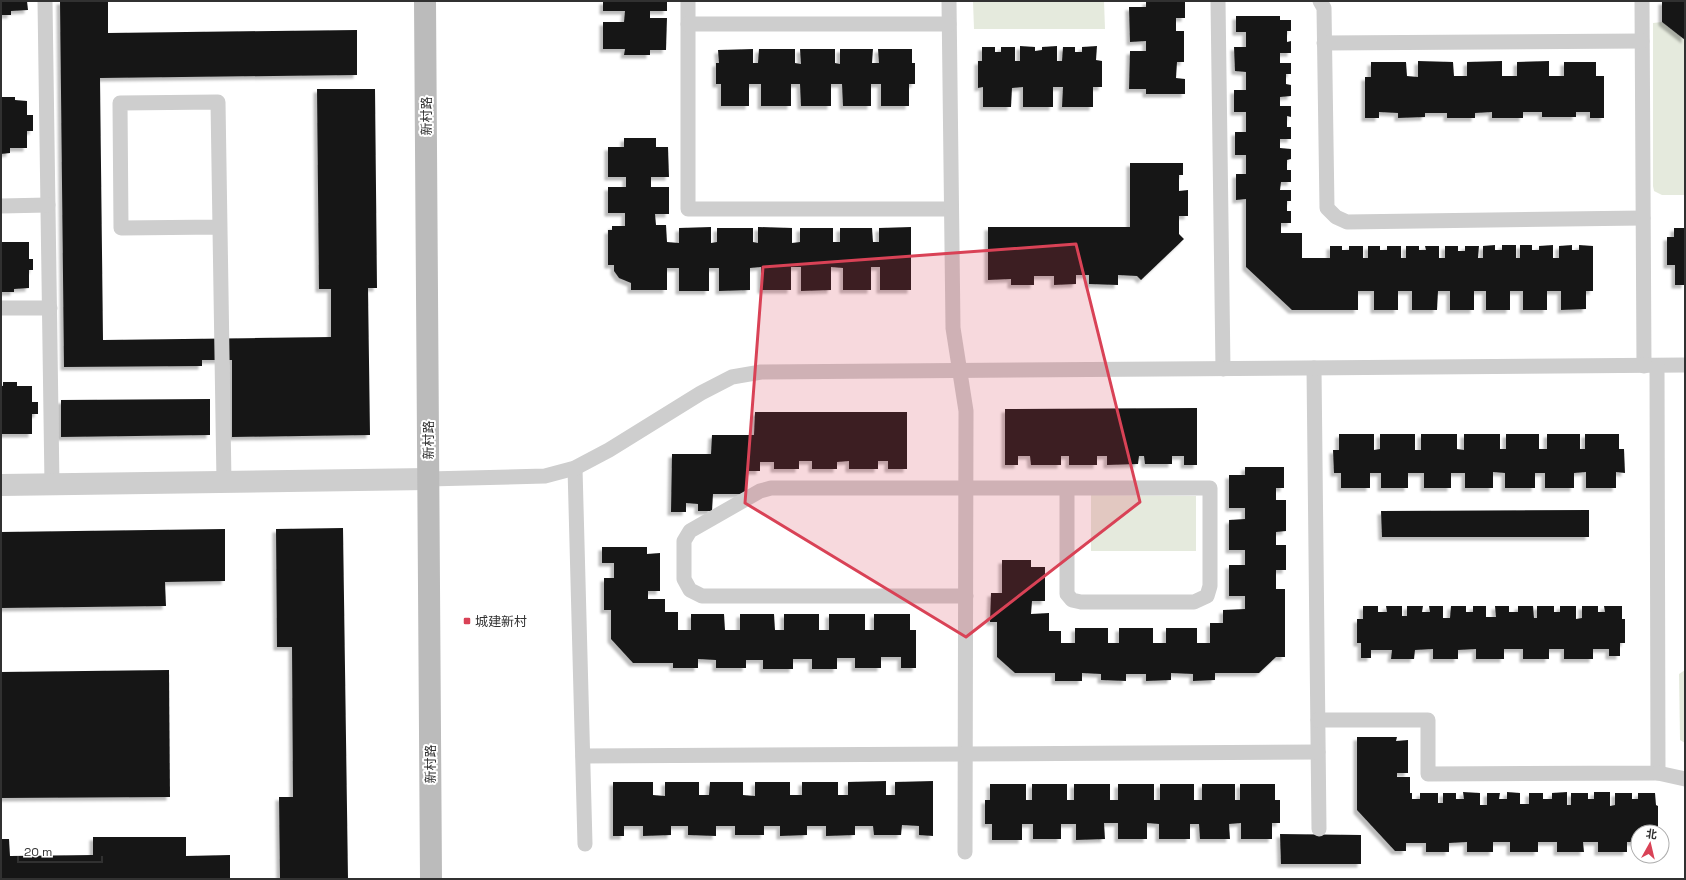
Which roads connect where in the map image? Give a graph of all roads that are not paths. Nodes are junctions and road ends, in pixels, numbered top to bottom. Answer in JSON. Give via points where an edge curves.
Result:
{"nodes":[{"id":1,"x":45,"y":1,"type":"edge"},
{"id":2,"x":425,"y":1,"type":"edge"},
{"id":3,"x":688,"y":1,"type":"edge"},
{"id":4,"x":949,"y":1,"type":"edge"},
{"id":5,"x":1218,"y":1,"type":"edge"},
{"id":6,"x":1320,"y":1,"type":"edge"},
{"id":7,"x":1642,"y":1,"type":"edge"},
{"id":8,"x":688,"y":24,"type":"junction"},
{"id":9,"x":949,"y":24,"type":"junction"},
{"id":10,"x":1642,"y":41,"type":"junction"},
{"id":11,"x":1324,"y":43,"type":"junction"},
{"id":12,"x":48,"y":205,"type":"junction"},
{"id":13,"x":1,"y":206,"type":"edge"},
{"id":14,"x":951,"y":209,"type":"junction"},
{"id":15,"x":1643,"y":218,"type":"junction"},
{"id":16,"x":220,"y":227,"type":"junction"},
{"id":17,"x":1,"y":308,"type":"edge"},
{"id":18,"x":50,"y":308,"type":"junction"},
{"id":19,"x":1685,"y":365,"type":"edge"},
{"id":20,"x":1650,"y":366,"type":"junction"},
{"id":21,"x":1314,"y":368,"type":"junction"},
{"id":22,"x":1223,"y":369,"type":"junction"},
{"id":23,"x":960,"y":371,"type":"junction"},
{"id":24,"x":575,"y":468,"type":"junction"},
{"id":25,"x":428,"y":479,"type":"junction"},
{"id":26,"x":224,"y":482,"type":"junction"},
{"id":27,"x":52,"y":484,"type":"junction"},
{"id":28,"x":1,"y":485,"type":"edge"},
{"id":29,"x":966,"y":488,"type":"junction"},
{"id":30,"x":1067,"y":488,"type":"junction"},
{"id":31,"x":966,"y":596,"type":"junction"},
{"id":32,"x":1318,"y":720,"type":"junction"},
{"id":33,"x":1318,"y":752,"type":"junction"},
{"id":34,"x":966,"y":754,"type":"junction"},
{"id":35,"x":583,"y":756,"type":"junction"},
{"id":36,"x":1658,"y":773,"type":"junction"},
{"id":37,"x":1685,"y":779,"type":"edge"},
{"id":38,"x":1319,"y":829,"type":"dead end"},
{"id":39,"x":585,"y":844,"type":"dead end"},
{"id":40,"x":965,"y":852,"type":"dead end"},
{"id":41,"x":431,"y":879,"type":"edge"}],
"edges":[{"from":1,"to":12,"type":"lane"},
{"from":2,"to":25,"type":"street","name":"新村路"},
{"from":3,"to":8,"type":"lane"},
{"from":4,"to":9,"type":"lane"},
{"from":5,"to":22,"type":"lane"},
{"from":6,"to":11,"type":"lane","via":[[1324,8]]},
{"from":7,"to":10,"type":"lane"},
{"from":8,"to":9,"type":"lane"},
{"from":8,"to":14,"type":"lane","via":[[688,209]]},
{"from":9,"to":14,"type":"lane"},
{"from":10,"to":11,"type":"lane"},
{"from":10,"to":15,"type":"lane"},
{"from":11,"to":15,"type":"lane","via":[[1327,208],[1336,217],[1347,222]]},
{"from":12,"to":13,"type":"lane"},
{"from":12,"to":18,"type":"lane"},
{"from":14,"to":23,"type":"lane","via":[[953,328]]},
{"from":15,"to":20,"type":"lane"},
{"from":16,"to":16,"type":"lane","via":[[218,102],[120,103],[121,228]]},
{"from":16,"to":26,"type":"lane"},
{"from":17,"to":18,"type":"lane"},
{"from":18,"to":27,"type":"lane"},
{"from":19,"to":20,"type":"lane"},
{"from":20,"to":21,"type":"lane"},
{"from":20,"to":36,"type":"lane"},
{"from":21,"to":22,"type":"lane"},
{"from":21,"to":32,"type":"lane"},
{"from":22,"to":23,"type":"lane"},
{"from":23,"to":24,"type":"lane","via":[[761,372],[732,377],[700,393]]},
{"from":23,"to":29,"type":"lane","via":[[966,411]]},
{"from":24,"to":25,"type":"lane","via":[[545,476]]},
{"from":24,"to":35,"type":"lane"},
{"from":25,"to":26,"type":"street"},
{"from":25,"to":41,"type":"street","name":"新村路"},
{"from":26,"to":27,"type":"street"},
{"from":27,"to":28,"type":"street"},
{"from":29,"to":30,"type":"lane"},
{"from":29,"to":31,"type":"lane"},
{"from":29,"to":31,"type":"lane","via":[[771,488],[760,491],[690,531],[684,541],[684,579],[690,590],[702,596]]},
{"from":30,"to":30,"type":"lane","via":[[1210,488],[1210,586],[1207,596],[1194,602],[1072,600],[1067,594]]},
{"from":31,"to":34,"type":"lane"},
{"from":32,"to":33,"type":"lane"},
{"from":32,"to":36,"type":"lane","via":[[1428,720],[1428,774]]},
{"from":33,"to":34,"type":"lane"},
{"from":33,"to":38,"type":"lane"},
{"from":34,"to":35,"type":"lane"},
{"from":34,"to":40,"type":"lane"},
{"from":35,"to":39,"type":"lane"},
{"from":36,"to":37,"type":"lane"}]}
